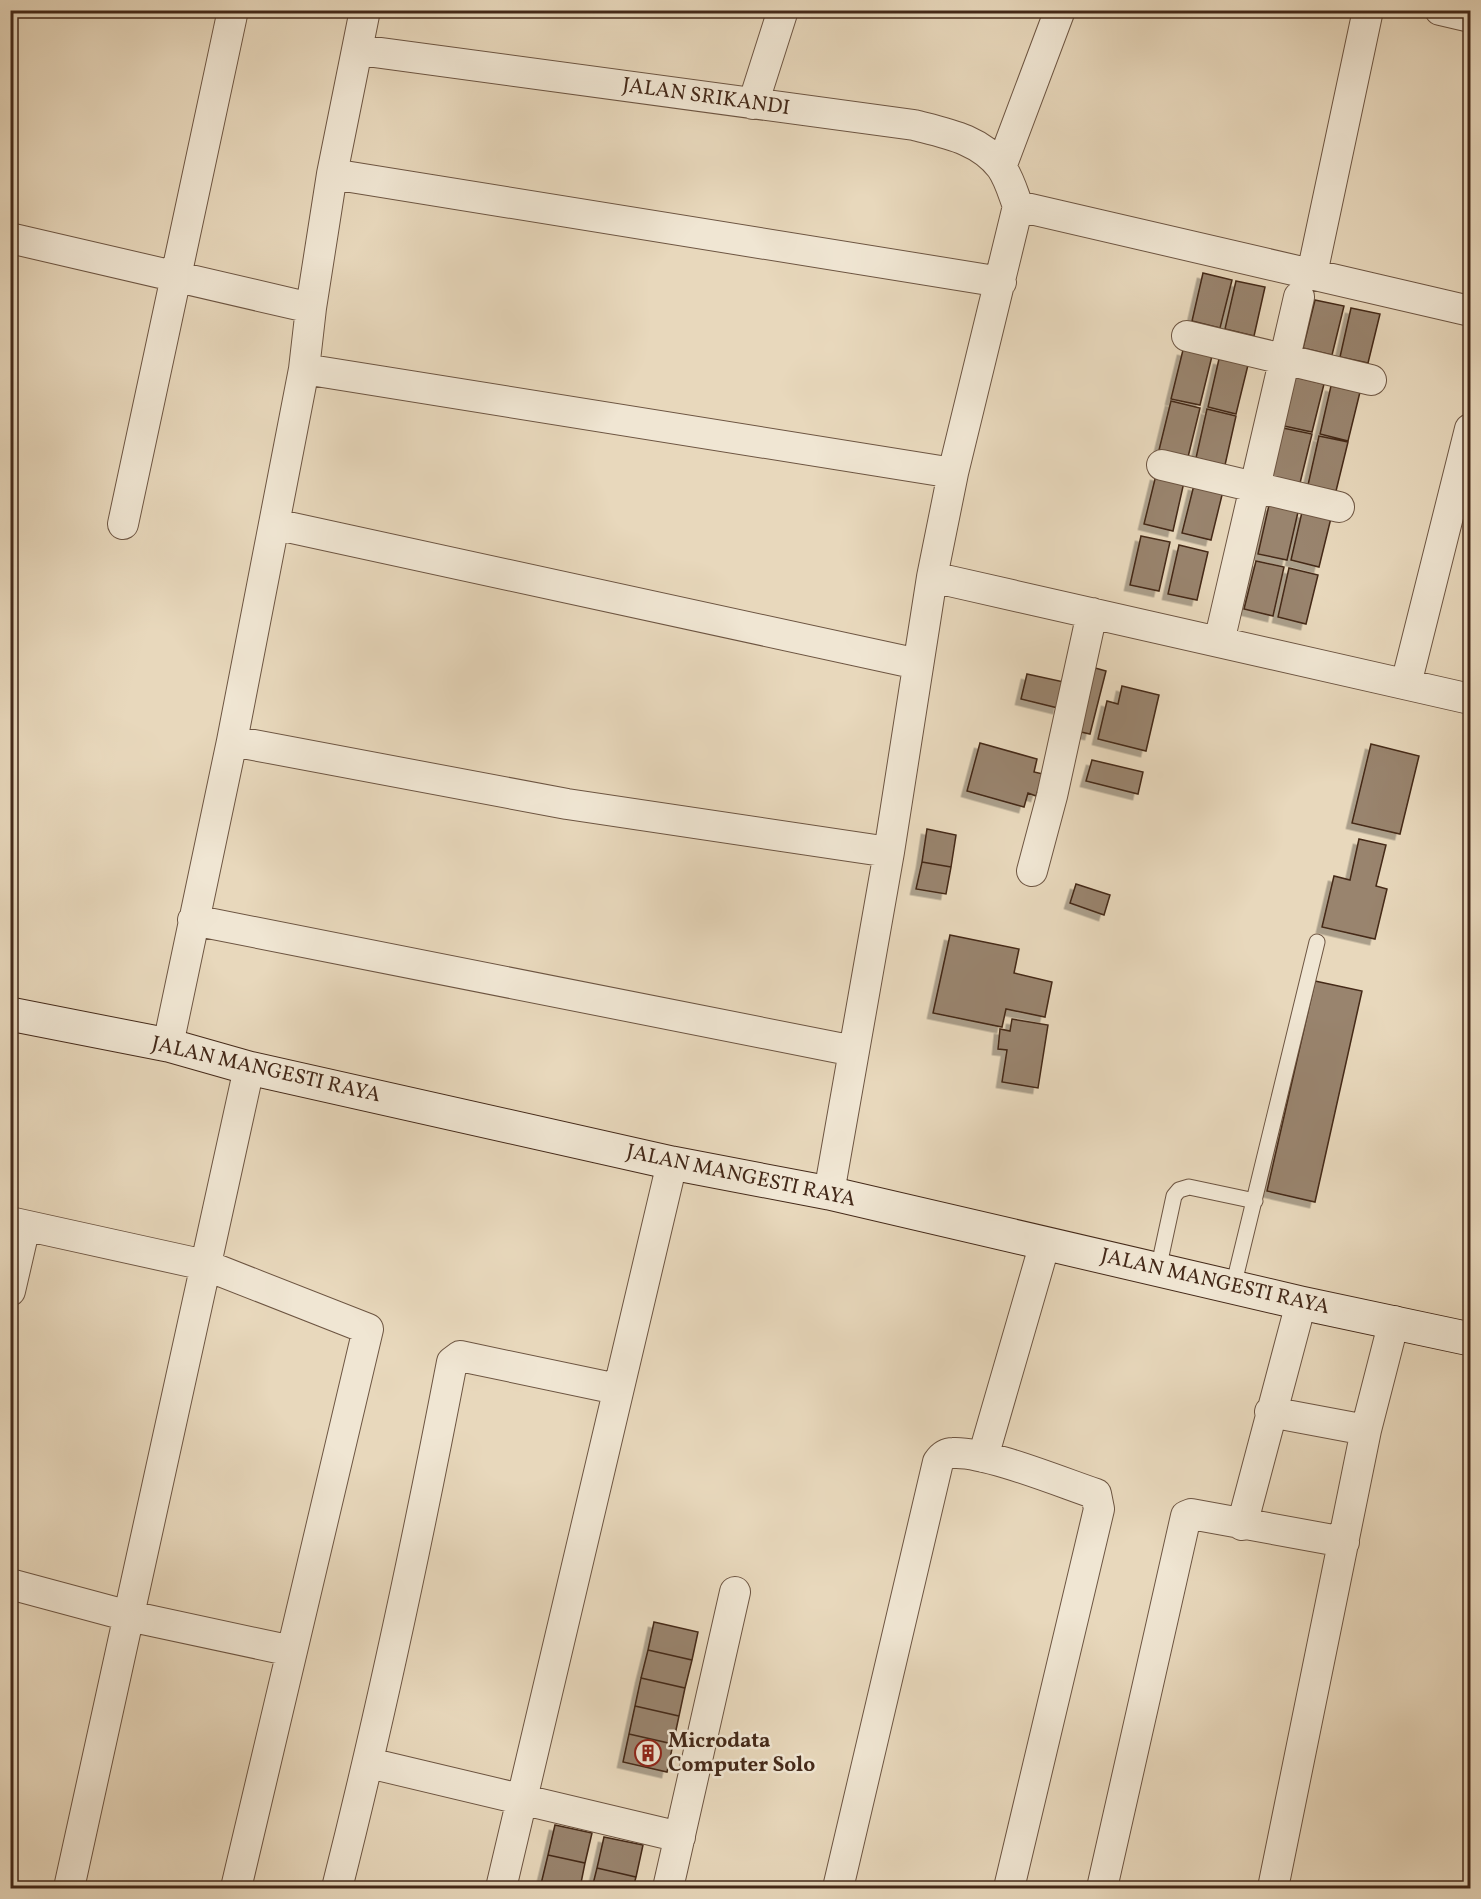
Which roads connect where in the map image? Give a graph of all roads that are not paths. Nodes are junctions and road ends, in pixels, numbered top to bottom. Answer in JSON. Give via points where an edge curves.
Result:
{"nodes":[{"id":1,"x":233,"y":10,"type":"edge"},
{"id":2,"x":365,"y":10,"type":"edge"},
{"id":3,"x":783,"y":10,"type":"edge"},
{"id":4,"x":1060,"y":10,"type":"edge"},
{"id":5,"x":1368,"y":10,"type":"edge"},
{"id":6,"x":1440,"y":10,"type":"edge"},
{"id":7,"x":1470,"y":17,"type":"edge"},
{"id":8,"x":359,"y":50,"type":"junction"},
{"id":9,"x":753,"y":104,"type":"junction"},
{"id":10,"x":1001,"y":167,"type":"junction"},
{"id":11,"x":332,"y":174,"type":"junction"},
{"id":12,"x":1017,"y":206,"type":"junction"},
{"id":13,"x":10,"y":238,"type":"edge"},
{"id":14,"x":176,"y":277,"type":"junction"},
{"id":15,"x":1001,"y":282,"type":"junction"},
{"id":16,"x":1306,"y":285,"type":"junction"},
{"id":17,"x":311,"y":308,"type":"junction"},
{"id":18,"x":1470,"y":311,"type":"edge"},
{"id":19,"x":1187,"y":336,"type":"dead end"},
{"id":20,"x":1284,"y":359,"type":"junction"},
{"id":21,"x":304,"y":369,"type":"junction"},
{"id":22,"x":1371,"y":380,"type":"dead end"},
{"id":23,"x":1470,"y":429,"type":"edge"},
{"id":24,"x":1162,"y":465,"type":"dead end"},
{"id":25,"x":953,"y":472,"type":"junction"},
{"id":26,"x":1255,"y":487,"type":"junction"},
{"id":27,"x":1339,"y":507,"type":"dead end"},
{"id":28,"x":123,"y":524,"type":"dead end"},
{"id":29,"x":274,"y":524,"type":"junction"},
{"id":30,"x":932,"y":577,"type":"junction"},
{"id":31,"x":1092,"y":614,"type":"junction"},
{"id":32,"x":1219,"y":642,"type":"junction"},
{"id":33,"x":918,"y":664,"type":"junction"},
{"id":34,"x":1406,"y":684,"type":"junction"},
{"id":35,"x":1470,"y":699,"type":"edge"},
{"id":36,"x":232,"y":741,"type":"junction"},
{"id":37,"x":889,"y":852,"type":"junction"},
{"id":38,"x":1032,"y":871,"type":"dead end"},
{"id":39,"x":193,"y":920,"type":"junction"},
{"id":40,"x":1317,"y":942,"type":"dead end"},
{"id":41,"x":10,"y":1014,"type":"edge"},
{"id":42,"x":168,"y":1045,"type":"junction"},
{"id":43,"x":854,"y":1051,"type":"junction"},
{"id":44,"x":249,"y":1068,"type":"junction"},
{"id":45,"x":672,"y":1163,"type":"junction"},
{"id":46,"x":829,"y":1193,"type":"junction"},
{"id":47,"x":1255,"y":1201,"type":"junction"},
{"id":48,"x":18,"y":1224,"type":"edge"},
{"id":49,"x":1045,"y":1243,"type":"junction"},
{"id":50,"x":206,"y":1265,"type":"junction"},
{"id":51,"x":1158,"y":1270,"type":"junction"},
{"id":52,"x":1233,"y":1287,"type":"junction"},
{"id":53,"x":10,"y":1291,"type":"edge"},
{"id":54,"x":1301,"y":1303,"type":"junction"},
{"id":55,"x":1394,"y":1321,"type":"junction"},
{"id":56,"x":1470,"y":1339,"type":"edge"},
{"id":57,"x":618,"y":1389,"type":"junction"},
{"id":58,"x":1270,"y":1412,"type":"junction"},
{"id":59,"x":1366,"y":1430,"type":"junction"},
{"id":60,"x":983,"y":1457,"type":"junction"},
{"id":61,"x":1242,"y":1525,"type":"junction"},
{"id":62,"x":1344,"y":1542,"type":"junction"},
{"id":63,"x":10,"y":1584,"type":"edge"},
{"id":64,"x":735,"y":1592,"type":"dead end"},
{"id":65,"x":129,"y":1616,"type":"junction"},
{"id":66,"x":292,"y":1651,"type":"junction"},
{"id":67,"x":369,"y":1763,"type":"junction"},
{"id":68,"x":521,"y":1797,"type":"junction"},
{"id":69,"x":680,"y":1837,"type":"junction"},
{"id":70,"x":69,"y":1888,"type":"edge"},
{"id":71,"x":236,"y":1888,"type":"edge"},
{"id":72,"x":337,"y":1888,"type":"edge"},
{"id":73,"x":501,"y":1888,"type":"edge"},
{"id":74,"x":668,"y":1888,"type":"edge"},
{"id":75,"x":838,"y":1888,"type":"edge"},
{"id":76,"x":1009,"y":1888,"type":"edge"},
{"id":77,"x":1102,"y":1888,"type":"edge"},
{"id":78,"x":1273,"y":1888,"type":"edge"}],
"edges":[{"from":1,"to":14,"type":"street"},
{"from":2,"to":8,"type":"street"},
{"from":3,"to":9,"type":"street"},
{"from":4,"to":10,"type":"street"},
{"from":5,"to":16,"type":"street"},
{"from":6,"to":7,"type":"street"},
{"from":8,"to":9,"type":"street","name":"JALAN SRIKANDI"},
{"from":8,"to":11,"type":"street"},
{"from":9,"to":10,"type":"street","name":"JALAN SRIKANDI","via":[[914,125],[958,136]]},
{"from":10,"to":12,"type":"street","name":"JALAN SRIKANDI"},
{"from":11,"to":15,"type":"street"},
{"from":11,"to":17,"type":"street"},
{"from":12,"to":15,"type":"street"},
{"from":12,"to":16,"type":"street"},
{"from":13,"to":14,"type":"street"},
{"from":14,"to":17,"type":"street"},
{"from":14,"to":28,"type":"street"},
{"from":15,"to":25,"type":"street"},
{"from":16,"to":18,"type":"street"},
{"from":16,"to":20,"type":"street"},
{"from":17,"to":21,"type":"street"},
{"from":19,"to":20,"type":"street"},
{"from":20,"to":22,"type":"street"},
{"from":20,"to":26,"type":"street"},
{"from":21,"to":25,"type":"street"},
{"from":21,"to":29,"type":"street"},
{"from":23,"to":34,"type":"street"},
{"from":24,"to":26,"type":"street"},
{"from":25,"to":30,"type":"street"},
{"from":26,"to":27,"type":"street"},
{"from":26,"to":32,"type":"street"},
{"from":29,"to":33,"type":"street"},
{"from":29,"to":36,"type":"street"},
{"from":30,"to":31,"type":"street"},
{"from":30,"to":33,"type":"street"},
{"from":31,"to":32,"type":"street"},
{"from":31,"to":38,"type":"street"},
{"from":32,"to":34,"type":"street"},
{"from":33,"to":37,"type":"street"},
{"from":34,"to":35,"type":"street"},
{"from":36,"to":37,"type":"street","via":[[567,804]]},
{"from":36,"to":39,"type":"street"},
{"from":37,"to":43,"type":"street"},
{"from":39,"to":42,"type":"street"},
{"from":39,"to":43,"type":"street"},
{"from":40,"to":47,"type":"lane"},
{"from":41,"to":42,"type":"street","name":"JALAN MANGESTI RAYA"},
{"from":42,"to":44,"type":"street","name":"JALAN MANGESTI RAYA"},
{"from":43,"to":46,"type":"street"},
{"from":44,"to":45,"type":"street","name":"JALAN MANGESTI RAYA"},
{"from":44,"to":50,"type":"street"},
{"from":45,"to":46,"type":"street","name":"JALAN MANGESTI RAYA"},
{"from":45,"to":57,"type":"street"},
{"from":46,"to":49,"type":"street","name":"JALAN MANGESTI RAYA"},
{"from":47,"to":51,"type":"lane","via":[[1189,1187],[1179,1190],[1174,1196]]},
{"from":47,"to":52,"type":"lane"},
{"from":48,"to":50,"type":"street"},
{"from":48,"to":53,"type":"street"},
{"from":49,"to":51,"type":"street","name":"JALAN MANGESTI RAYA"},
{"from":49,"to":60,"type":"street"},
{"from":50,"to":65,"type":"street"},
{"from":50,"to":66,"type":"street","via":[[368,1329]]},
{"from":51,"to":52,"type":"street","name":"JALAN MANGESTI RAYA"},
{"from":52,"to":54,"type":"street","name":"JALAN MANGESTI RAYA"},
{"from":54,"to":55,"type":"street","name":"JALAN MANGESTI RAYA"},
{"from":54,"to":58,"type":"street"},
{"from":55,"to":56,"type":"street","name":"JALAN MANGESTI RAYA"},
{"from":55,"to":59,"type":"street"},
{"from":57,"to":67,"type":"street","via":[[460,1356],[452,1362],[416,1551]]},
{"from":57,"to":68,"type":"street"},
{"from":58,"to":59,"type":"street"},
{"from":58,"to":61,"type":"street"},
{"from":59,"to":62,"type":"street"},
{"from":60,"to":75,"type":"street","via":[[955,1452],[938,1462]]},
{"from":60,"to":76,"type":"street","via":[[1096,1494],[1099,1499]]},
{"from":61,"to":62,"type":"street"},
{"from":61,"to":77,"type":"street","via":[[1186,1515]]},
{"from":62,"to":78,"type":"street"},
{"from":63,"to":65,"type":"street"},
{"from":64,"to":69,"type":"street"},
{"from":65,"to":66,"type":"street"},
{"from":65,"to":70,"type":"street"},
{"from":66,"to":71,"type":"street"},
{"from":67,"to":68,"type":"street"},
{"from":67,"to":72,"type":"street"},
{"from":68,"to":69,"type":"street"},
{"from":68,"to":73,"type":"street"},
{"from":69,"to":74,"type":"street"}]}
